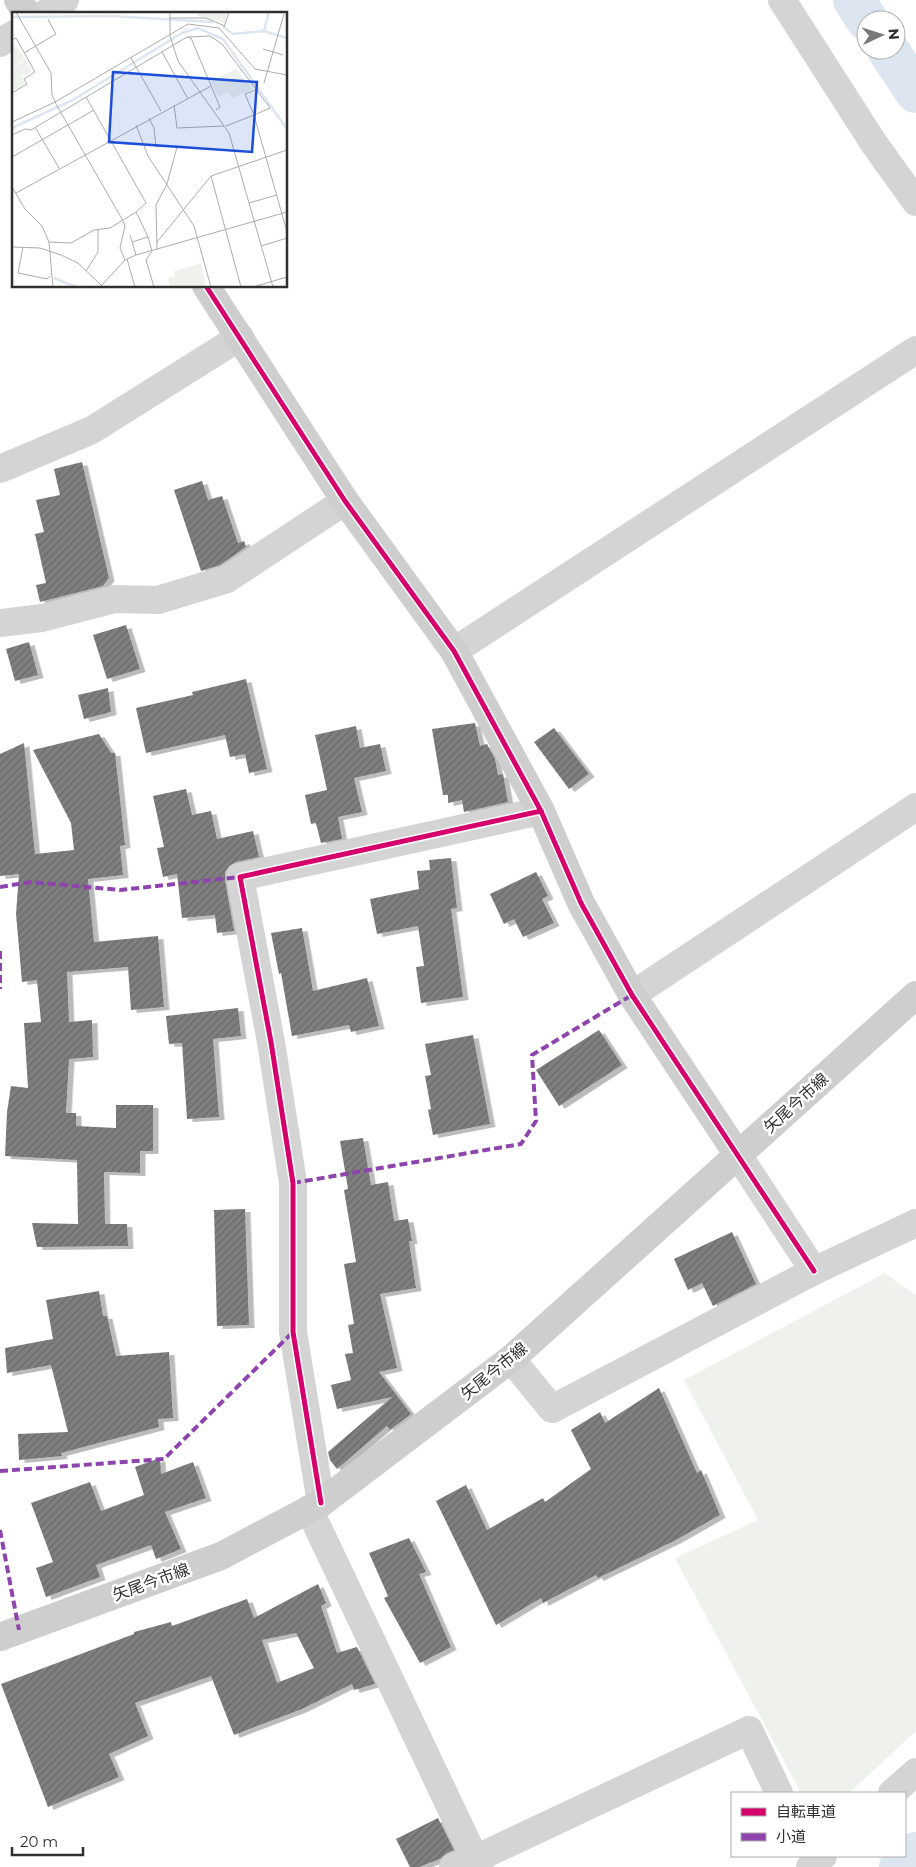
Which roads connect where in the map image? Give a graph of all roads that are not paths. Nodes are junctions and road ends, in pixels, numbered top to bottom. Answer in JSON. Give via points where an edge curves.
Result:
{"nodes":[{"id":1,"x":18,"y":0,"type":"edge"},
{"id":2,"x":65,"y":0,"type":"edge"},
{"id":3,"x":782,"y":0,"type":"edge"},
{"id":4,"x":26,"y":12,"type":"edge"},
{"id":5,"x":47,"y":12,"type":"edge"},
{"id":6,"x":12,"y":35,"type":"edge"},
{"id":7,"x":0,"y":43,"type":"edge"},
{"id":8,"x":916,"y":202,"type":"edge"},
{"id":9,"x":207,"y":288,"type":"edge"},
{"id":10,"x":240,"y":337,"type":"junction"},
{"id":11,"x":916,"y":350,"type":"edge"},
{"id":12,"x":0,"y":469,"type":"edge"},
{"id":13,"x":345,"y":501,"type":"junction"},
{"id":14,"x":0,"y":622,"type":"edge"},
{"id":15,"x":454,"y":651,"type":"junction"},
{"id":16,"x":916,"y":807,"type":"edge"},
{"id":17,"x":541,"y":811,"type":"junction"},
{"id":18,"x":916,"y":995,"type":"edge"},
{"id":19,"x":632,"y":996,"type":"junction"},
{"id":20,"x":738,"y":1155,"type":"junction"},
{"id":21,"x":916,"y":1223,"type":"edge"},
{"id":22,"x":814,"y":1271,"type":"junction"},
{"id":23,"x":511,"y":1360,"type":"junction"},
{"id":24,"x":315,"y":1506,"type":"junction"},
{"id":25,"x":0,"y":1637,"type":"edge"},
{"id":26,"x":916,"y":1772,"type":"edge"},
{"id":27,"x":779,"y":1792,"type":"edge"},
{"id":28,"x":893,"y":1792,"type":"edge"},
{"id":29,"x":469,"y":1864,"type":"edge"}],
"edges":[{"from":1,"to":4,"type":"main road"},
{"from":2,"to":5,"type":"street"},
{"from":3,"to":8,"type":"street","via":[[873,142]]},
{"from":6,"to":7,"type":"street"},
{"from":9,"to":10,"type":"main road"},
{"from":10,"to":12,"type":"street","via":[[92,430]]},
{"from":10,"to":13,"type":"main road"},
{"from":11,"to":15,"type":"street"},
{"from":13,"to":14,"type":"street","via":[[227,580],[158,600],[115,599],[42,618]]},
{"from":13,"to":15,"type":"main road"},
{"from":15,"to":17,"type":"main road"},
{"from":16,"to":19,"type":"street"},
{"from":17,"to":19,"type":"main road","via":[[581,903]]},
{"from":17,"to":24,"type":"street","via":[[240,877],[293,1183],[293,1332]]},
{"from":18,"to":20,"type":"main road","name":"矢尾今市線"},
{"from":19,"to":20,"type":"main road"},
{"from":20,"to":22,"type":"street"},
{"from":20,"to":23,"type":"main road","name":"矢尾今市線"},
{"from":21,"to":22,"type":"street"},
{"from":22,"to":23,"type":"street","via":[[552,1409]]},
{"from":23,"to":24,"type":"main road","name":"矢尾今市線"},
{"from":24,"to":25,"type":"main road","name":"矢尾今市線","via":[[221,1556]]},
{"from":24,"to":29,"type":"street"},
{"from":26,"to":28,"type":"street"},
{"from":27,"to":29,"type":"street","via":[[749,1730]]}]}
